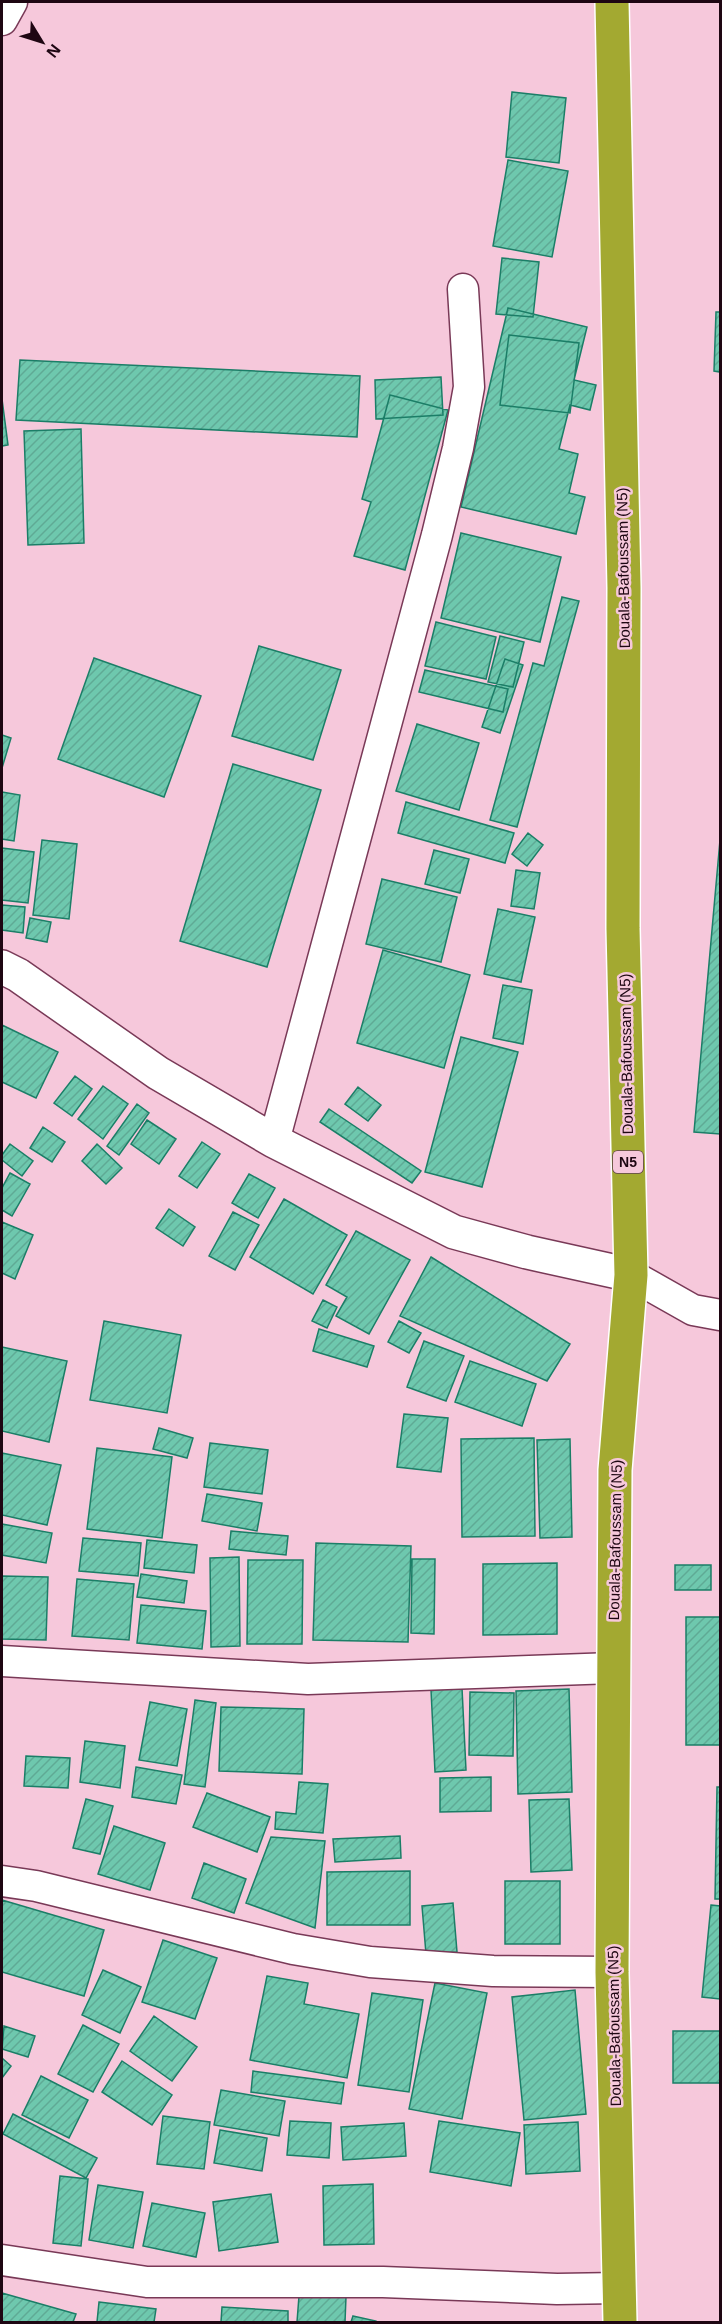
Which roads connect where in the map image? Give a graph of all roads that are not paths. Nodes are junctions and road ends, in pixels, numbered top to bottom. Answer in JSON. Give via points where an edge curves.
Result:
{"nodes":[{"id":1,"x":12,"y":2,"type":"edge"},
{"id":2,"x":612,"y":2,"type":"edge"},
{"id":3,"x":2,"y":20,"type":"edge"},
{"id":4,"x":463,"y":289,"type":"dead end"},
{"id":5,"x":2,"y":967,"type":"edge"},
{"id":6,"x":274,"y":1141,"type":"junction"},
{"id":7,"x":631,"y":1275,"type":"junction"},
{"id":8,"x":720,"y":1315,"type":"edge"},
{"id":9,"x":2,"y":1661,"type":"edge"},
{"id":10,"x":613,"y":1668,"type":"junction"},
{"id":11,"x":2,"y":1881,"type":"edge"},
{"id":12,"x":612,"y":1972,"type":"junction"},
{"id":13,"x":2,"y":2260,"type":"edge"},
{"id":14,"x":619,"y":2288,"type":"junction"},
{"id":15,"x":620,"y":2322,"type":"edge"}],
"edges":[{"from":1,"to":3,"type":"street"},
{"from":2,"to":7,"type":"highway","name":"Douala-Bafoussam (N5)","number":"N5","via":[[624,576],[623,928]]},
{"from":4,"to":6,"type":"street","via":[[469,387],[458,448]]},
{"from":5,"to":6,"type":"street","via":[[158,1073]]},
{"from":6,"to":7,"type":"street","via":[[454,1232]]},
{"from":7,"to":8,"type":"street","via":[[693,1310]]},
{"from":7,"to":10,"type":"highway","name":"Douala-Bafoussam (N5)","number":"N5","via":[[615,1470]]},
{"from":9,"to":10,"type":"street","via":[[308,1679]]},
{"from":10,"to":12,"type":"highway","name":"Douala-Bafoussam (N5)","number":"N5"},
{"from":11,"to":12,"type":"street","via":[[370,1962],[493,1971]]},
{"from":12,"to":14,"type":"highway","name":"Douala-Bafoussam (N5)","number":"N5"},
{"from":13,"to":14,"type":"street","via":[[147,2282]]},
{"from":14,"to":15,"type":"highway","name":"Douala-Bafoussam (N5)","number":"N5"}]}
